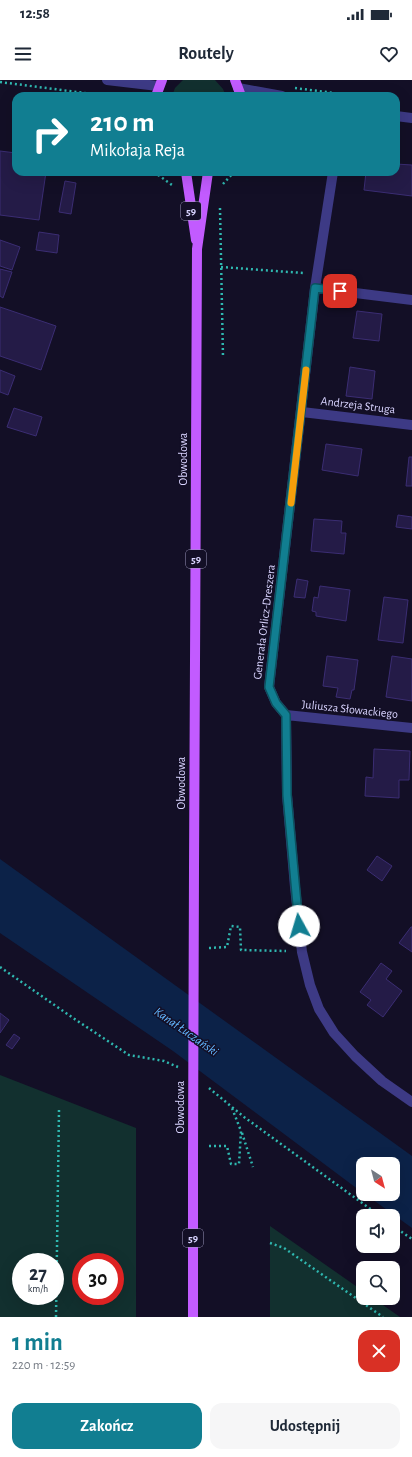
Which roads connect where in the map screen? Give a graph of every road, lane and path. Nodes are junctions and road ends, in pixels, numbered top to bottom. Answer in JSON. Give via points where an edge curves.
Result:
{"nodes":[{"id":1,"x":107,"y":80,"type":"edge"},
{"id":2,"x":0,"y":82,"type":"edge"},
{"id":3,"x":159,"y":87,"type":"edge"},
{"id":4,"x":238,"y":88,"type":"edge"},
{"id":5,"x":79,"y":92,"type":"edge"},
{"id":6,"x":285,"y":92,"type":"edge"},
{"id":7,"x":400,"y":116,"type":"edge"},
{"id":8,"x":412,"y":118,"type":"edge"},
{"id":9,"x":187,"y":176,"type":"edge"},
{"id":10,"x":207,"y":176,"type":"edge"},
{"id":11,"x":332,"y":176,"type":"edge"},
{"id":12,"x":220,"y":204,"type":"dead end"},
{"id":13,"x":197,"y":249,"type":"junction"},
{"id":14,"x":221,"y":267,"type":"junction"},
{"id":15,"x":306,"y":273,"type":"dead end"},
{"id":16,"x":315,"y":288,"type":"junction"},
{"id":17,"x":412,"y":300,"type":"edge"},
{"id":18,"x":223,"y":357,"type":"dead end"},
{"id":19,"x":302,"y":412,"type":"junction"},
{"id":20,"x":412,"y":425,"type":"edge"},
{"id":21,"x":286,"y":715,"type":"junction"},
{"id":22,"x":412,"y":728,"type":"edge"},
{"id":23,"x":209,"y":948,"type":"dead end"},
{"id":24,"x":302,"y":952,"type":"junction"},
{"id":25,"x":0,"y":967,"type":"edge"},
{"id":26,"x":185,"y":1070,"type":"dead end"},
{"id":27,"x":204,"y":1084,"type":"dead end"},
{"id":28,"x":412,"y":1102,"type":"edge"},
{"id":29,"x":231,"y":1107,"type":"junction"},
{"id":30,"x":59,"y":1110,"type":"dead end"},
{"id":31,"x":241,"y":1131,"type":"junction"},
{"id":32,"x":209,"y":1146,"type":"dead end"},
{"id":33,"x":253,"y":1167,"type":"dead end"},
{"id":34,"x":370,"y":1209,"type":"edge"},
{"id":35,"x":400,"y":1231,"type":"edge"},
{"id":36,"x":412,"y":1239,"type":"edge"},
{"id":37,"x":270,"y":1243,"type":"dead end"},
{"id":38,"x":56,"y":1317,"type":"edge"},
{"id":39,"x":193,"y":1317,"type":"edge"},
{"id":40,"x":383,"y":1317,"type":"edge"}],
"edges":[{"from":1,"to":3,"type":"street"},
{"from":2,"to":5,"type":"path"},
{"from":4,"to":6,"type":"street"},
{"from":7,"to":8,"type":"street"},
{"from":9,"to":13,"type":"main road","name":"Obwodowa","number":"59"},
{"from":10,"to":13,"type":"main road","name":"Obwodowa","number":"59"},
{"from":11,"to":16,"type":"street","name":"Generała Orlicz-Dreszera"},
{"from":12,"to":14,"type":"path"},
{"from":13,"to":39,"type":"main road","name":"Obwodowa","number":"59","bridge":true},
{"from":14,"to":15,"type":"path"},
{"from":14,"to":18,"type":"path"},
{"from":16,"to":17,"type":"street"},
{"from":16,"to":19,"type":"street","name":"Generała Orlicz-Dreszera"},
{"from":19,"to":20,"type":"street","name":"Andrzeja Struga"},
{"from":19,"to":21,"type":"street","name":"Generała Orlicz-Dreszera","via":[[269,687],[276,703]]},
{"from":21,"to":22,"type":"street","name":"Juliusza Słowackiego"},
{"from":21,"to":24,"type":"street","via":[[287,795]]},
{"from":23,"to":24,"type":"path","via":[[227,947],[231,926],[240,927],[241,950]]},
{"from":24,"to":28,"type":"street","via":[[319,1009],[334,1033],[382,1081]]},
{"from":25,"to":26,"type":"path","via":[[129,1055],[164,1061]]},
{"from":27,"to":29,"type":"path"},
{"from":29,"to":31,"type":"path"},
{"from":29,"to":34,"type":"path"},
{"from":30,"to":38,"type":"path"},
{"from":31,"to":32,"type":"path","via":[[239,1164],[231,1164],[227,1146]]},
{"from":31,"to":33,"type":"path"},
{"from":35,"to":36,"type":"path"},
{"from":37,"to":40,"type":"path","via":[[284,1248]]}]}
